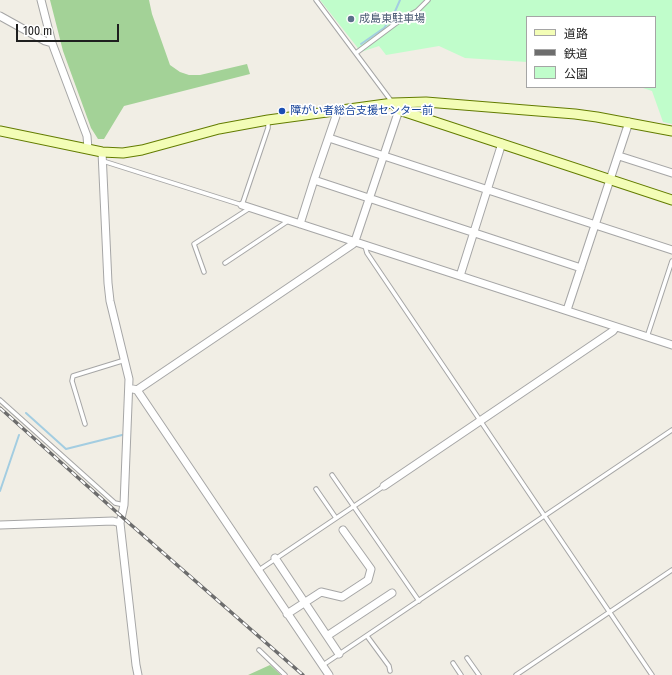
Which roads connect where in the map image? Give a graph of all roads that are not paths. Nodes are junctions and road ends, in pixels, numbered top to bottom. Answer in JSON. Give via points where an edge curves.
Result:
{"nodes":[{"id":1,"x":42,"y":0,"type":"edge"},
{"id":2,"x":316,"y":0,"type":"edge"},
{"id":3,"x":428,"y":0,"type":"edge"},
{"id":4,"x":0,"y":16,"type":"edge"},
{"id":5,"x":52,"y":44,"type":"junction"},
{"id":6,"x":356,"y":53,"type":"junction"},
{"id":7,"x":396,"y":106,"type":"junction"},
{"id":8,"x":336,"y":110,"type":"junction"},
{"id":9,"x":268,"y":120,"type":"junction"},
{"id":10,"x":629,"y":122,"type":"junction"},
{"id":11,"x":0,"y":131,"type":"edge"},
{"id":12,"x":672,"y":131,"type":"edge"},
{"id":13,"x":329,"y":138,"type":"junction"},
{"id":14,"x":502,"y":144,"type":"junction"},
{"id":15,"x":88,"y":149,"type":"junction"},
{"id":16,"x":102,"y":156,"type":"junction"},
{"id":17,"x":384,"y":156,"type":"junction"},
{"id":18,"x":619,"y":156,"type":"junction"},
{"id":19,"x":672,"y":173,"type":"edge"},
{"id":20,"x":611,"y":179,"type":"junction"},
{"id":21,"x":314,"y":180,"type":"junction"},
{"id":22,"x":487,"y":190,"type":"junction"},
{"id":23,"x":369,"y":199,"type":"junction"},
{"id":24,"x":672,"y":200,"type":"edge"},
{"id":25,"x":242,"y":205,"type":"junction"},
{"id":26,"x":251,"y":208,"type":"junction"},
{"id":27,"x":289,"y":220,"type":"junction"},
{"id":28,"x":300,"y":224,"type":"junction"},
{"id":29,"x":596,"y":225,"type":"junction"},
{"id":30,"x":473,"y":234,"type":"junction"},
{"id":31,"x":355,"y":241,"type":"junction"},
{"id":32,"x":365,"y":244,"type":"junction"},
{"id":33,"x":672,"y":250,"type":"edge"},
{"id":34,"x":672,"y":261,"type":"edge"},
{"id":35,"x":225,"y":263,"type":"dead end"},
{"id":36,"x":581,"y":268,"type":"junction"},
{"id":37,"x":204,"y":272,"type":"dead end"},
{"id":38,"x":460,"y":276,"type":"junction"},
{"id":39,"x":567,"y":310,"type":"junction"},
{"id":40,"x":616,"y":328,"type":"junction"},
{"id":41,"x":647,"y":337,"type":"junction"},
{"id":42,"x":672,"y":345,"type":"edge"},
{"id":43,"x":125,"y":360,"type":"junction"},
{"id":44,"x":133,"y":389,"type":"junction"},
{"id":45,"x":0,"y":400,"type":"edge"},
{"id":46,"x":481,"y":420,"type":"junction"},
{"id":47,"x":84,"y":424,"type":"dead end"},
{"id":48,"x":672,"y":430,"type":"edge"},
{"id":49,"x":332,"y":475,"type":"dead end"},
{"id":50,"x":384,"y":486,"type":"joint"},
{"id":51,"x":316,"y":489,"type":"dead end"},
{"id":52,"x":124,"y":505,"type":"junction"},
{"id":53,"x":354,"y":506,"type":"junction"},
{"id":54,"x":545,"y":516,"type":"junction"},
{"id":55,"x":336,"y":518,"type":"junction"},
{"id":56,"x":120,"y":523,"type":"junction"},
{"id":57,"x":0,"y":525,"type":"edge"},
{"id":58,"x":343,"y":530,"type":"dead end"},
{"id":59,"x":275,"y":558,"type":"junction"},
{"id":60,"x":672,"y":570,"type":"edge"},
{"id":61,"x":258,"y":571,"type":"junction"},
{"id":62,"x":392,"y":593,"type":"dead end"},
{"id":63,"x":419,"y":601,"type":"junction"},
{"id":64,"x":305,"y":602,"type":"junction"},
{"id":65,"x":610,"y":612,"type":"junction"},
{"id":66,"x":287,"y":614,"type":"junction"},
{"id":67,"x":327,"y":636,"type":"junction"},
{"id":68,"x":367,"y":636,"type":"junction"},
{"id":69,"x":259,"y":650,"type":"dead end"},
{"id":70,"x":339,"y":654,"type":"junction"},
{"id":71,"x":468,"y":658,"type":"dead end"},
{"id":72,"x":453,"y":664,"type":"dead end"},
{"id":73,"x":322,"y":666,"type":"junction"},
{"id":74,"x":390,"y":671,"type":"dead end"},
{"id":75,"x":138,"y":675,"type":"edge"},
{"id":76,"x":285,"y":675,"type":"edge"},
{"id":77,"x":329,"y":675,"type":"edge"},
{"id":78,"x":461,"y":675,"type":"edge"},
{"id":79,"x":479,"y":675,"type":"edge"},
{"id":80,"x":516,"y":675,"type":"edge"},
{"id":81,"x":652,"y":675,"type":"edge"}],
"edges":[{"from":1,"to":5,"type":"street"},
{"from":2,"to":6,"type":"lane"},
{"from":3,"to":6,"type":"lane","via":[[417,11]]},
{"from":4,"to":5,"type":"street"},
{"from":5,"to":15,"type":"street","via":[[87,136]]},
{"from":6,"to":7,"type":"lane"},
{"from":7,"to":8,"type":"street"},
{"from":7,"to":10,"type":"street","via":[[442,103],[575,114]]},
{"from":7,"to":14,"type":"street"},
{"from":7,"to":17,"type":"street"},
{"from":8,"to":9,"type":"street"},
{"from":8,"to":13,"type":"street"},
{"from":9,"to":16,"type":"street","via":[[203,132],[142,150]]},
{"from":9,"to":25,"type":"lane","via":[[268,128]]},
{"from":10,"to":12,"type":"street"},
{"from":10,"to":18,"type":"street"},
{"from":11,"to":15,"type":"street"},
{"from":13,"to":17,"type":"street"},
{"from":13,"to":21,"type":"street"},
{"from":14,"to":20,"type":"street"},
{"from":14,"to":22,"type":"street"},
{"from":15,"to":16,"type":"street"},
{"from":16,"to":25,"type":"lane"},
{"from":16,"to":43,"type":"street","via":[[110,302]]},
{"from":17,"to":22,"type":"street"},
{"from":17,"to":23,"type":"street"},
{"from":18,"to":19,"type":"street"},
{"from":18,"to":20,"type":"street"},
{"from":20,"to":24,"type":"street"},
{"from":20,"to":29,"type":"street"},
{"from":21,"to":23,"type":"street"},
{"from":21,"to":28,"type":"street"},
{"from":22,"to":29,"type":"street"},
{"from":22,"to":30,"type":"street"},
{"from":23,"to":30,"type":"street"},
{"from":23,"to":31,"type":"street"},
{"from":25,"to":26,"type":"street"},
{"from":26,"to":27,"type":"street"},
{"from":26,"to":37,"type":"lane","via":[[194,244]]},
{"from":27,"to":28,"type":"street"},
{"from":27,"to":35,"type":"lane"},
{"from":28,"to":31,"type":"street"},
{"from":29,"to":33,"type":"street"},
{"from":29,"to":36,"type":"street"},
{"from":30,"to":36,"type":"street"},
{"from":30,"to":38,"type":"street"},
{"from":31,"to":32,"type":"street"},
{"from":31,"to":44,"type":"street"},
{"from":32,"to":38,"type":"street"},
{"from":32,"to":46,"type":"lane","via":[[367,252]]},
{"from":34,"to":41,"type":"lane"},
{"from":36,"to":39,"type":"street"},
{"from":38,"to":39,"type":"street"},
{"from":39,"to":40,"type":"street"},
{"from":40,"to":41,"type":"street"},
{"from":40,"to":46,"type":"street"},
{"from":41,"to":42,"type":"street"},
{"from":43,"to":44,"type":"street"},
{"from":43,"to":47,"type":"lane","via":[[73,376],[72,381]]},
{"from":44,"to":52,"type":"street"},
{"from":44,"to":61,"type":"street"},
{"from":45,"to":52,"type":"lane","via":[[115,503]]},
{"from":46,"to":50,"type":"street"},
{"from":46,"to":54,"type":"lane"},
{"from":48,"to":54,"type":"lane"},
{"from":49,"to":53,"type":"lane"},
{"from":50,"to":53,"type":"lane"},
{"from":51,"to":55,"type":"lane"},
{"from":52,"to":56,"type":"street"},
{"from":53,"to":55,"type":"lane"},
{"from":53,"to":63,"type":"lane"},
{"from":54,"to":63,"type":"lane"},
{"from":54,"to":65,"type":"lane"},
{"from":55,"to":59,"type":"lane"},
{"from":56,"to":57,"type":"street"},
{"from":56,"to":75,"type":"street"},
{"from":58,"to":64,"type":"street","via":[[371,569],[368,580],[342,597],[321,592]]},
{"from":59,"to":61,"type":"lane"},
{"from":59,"to":64,"type":"street"},
{"from":60,"to":65,"type":"lane"},
{"from":61,"to":66,"type":"street"},
{"from":62,"to":67,"type":"street"},
{"from":63,"to":68,"type":"lane"},
{"from":64,"to":66,"type":"street"},
{"from":64,"to":67,"type":"street"},
{"from":65,"to":80,"type":"lane"},
{"from":65,"to":81,"type":"lane"},
{"from":66,"to":73,"type":"street"},
{"from":67,"to":70,"type":"street"},
{"from":68,"to":70,"type":"lane"},
{"from":68,"to":74,"type":"lane"},
{"from":69,"to":76,"type":"lane"},
{"from":70,"to":73,"type":"lane"},
{"from":71,"to":79,"type":"lane"},
{"from":72,"to":78,"type":"lane"},
{"from":73,"to":77,"type":"street"}]}
